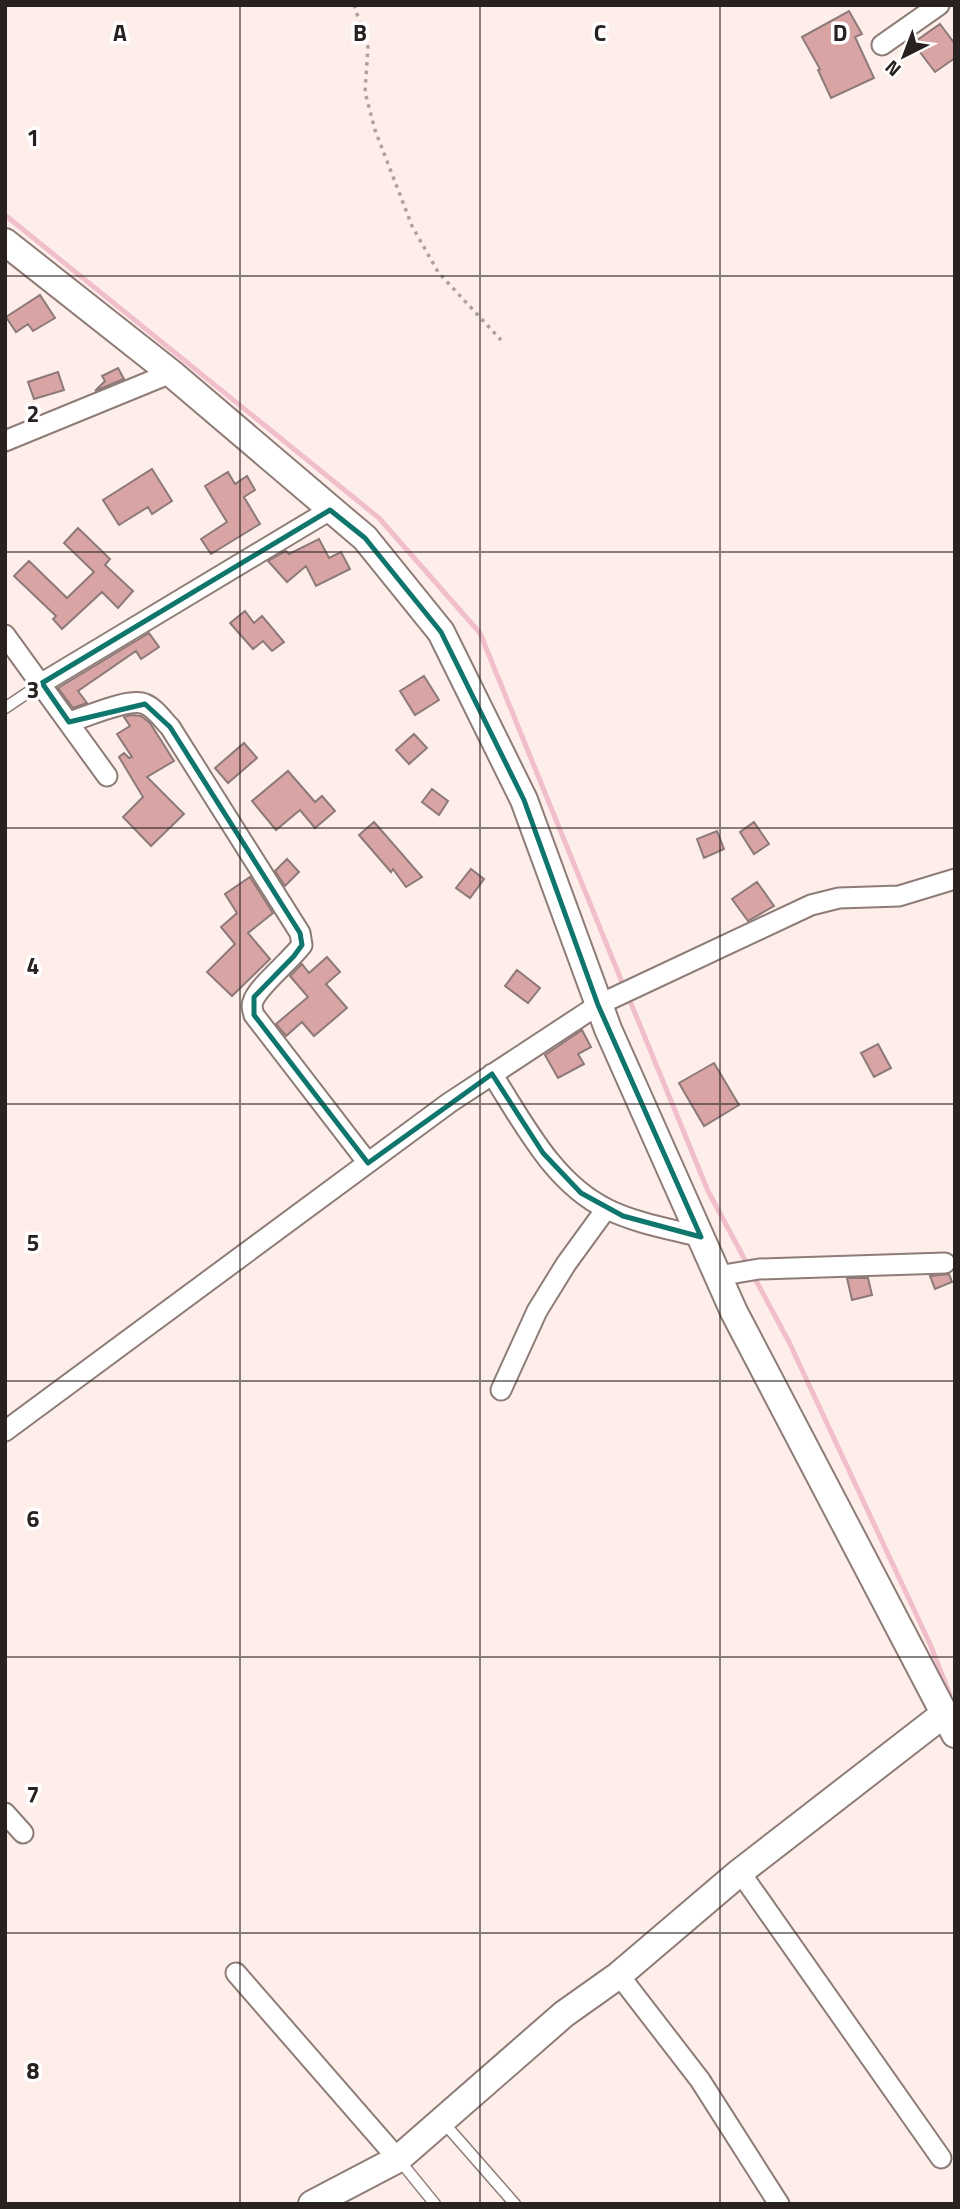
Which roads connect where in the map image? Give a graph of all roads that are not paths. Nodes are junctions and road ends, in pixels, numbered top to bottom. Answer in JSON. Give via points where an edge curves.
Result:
{"nodes":[{"id":1,"x":940,"y":5,"type":"edge"},
{"id":2,"x":882,"y":46,"type":"dead end"},
{"id":3,"x":5,"y":242,"type":"edge"},
{"id":4,"x":171,"y":373,"type":"junction"},
{"id":5,"x":8,"y":434,"type":"edge"},
{"id":6,"x":330,"y":510,"type":"junction"},
{"id":7,"x":5,"y":635,"type":"edge"},
{"id":8,"x":42,"y":683,"type":"junction"},
{"id":9,"x":5,"y":708,"type":"edge"},
{"id":10,"x":69,"y":722,"type":"junction"},
{"id":11,"x":107,"y":776,"type":"dead end"},
{"id":12,"x":955,"y":879,"type":"edge"},
{"id":13,"x":605,"y":1003,"type":"junction"},
{"id":14,"x":492,"y":1074,"type":"junction"},
{"id":15,"x":368,"y":1163,"type":"junction"},
{"id":16,"x":606,"y":1209,"type":"junction"},
{"id":17,"x":701,"y":1237,"type":"junction"},
{"id":18,"x":945,"y":1263,"type":"dead end"},
{"id":19,"x":722,"y":1275,"type":"junction"},
{"id":20,"x":501,"y":1390,"type":"dead end"},
{"id":21,"x":5,"y":1431,"type":"edge"},
{"id":22,"x":951,"y":1719,"type":"edge"},
{"id":23,"x":5,"y":1813,"type":"edge"},
{"id":24,"x":23,"y":1833,"type":"dead end"},
{"id":25,"x":740,"y":1872,"type":"junction"},
{"id":26,"x":236,"y":1973,"type":"dead end"},
{"id":27,"x":619,"y":1975,"type":"junction"},
{"id":28,"x":441,"y":2120,"type":"junction"},
{"id":29,"x":941,"y":2158,"type":"dead end"},
{"id":30,"x":398,"y":2159,"type":"junction"},
{"id":31,"x":327,"y":2201,"type":"edge"},
{"id":32,"x":435,"y":2204,"type":"edge"},
{"id":33,"x":515,"y":2204,"type":"edge"},
{"id":34,"x":779,"y":2204,"type":"edge"}],
"edges":[{"from":1,"to":2,"type":"street"},
{"from":3,"to":4,"type":"street"},
{"from":4,"to":5,"type":"street"},
{"from":4,"to":6,"type":"street"},
{"from":6,"to":8,"type":"street"},
{"from":6,"to":13,"type":"street","via":[[365,538],[441,632],[524,800]]},
{"from":7,"to":8,"type":"street"},
{"from":8,"to":9,"type":"lane"},
{"from":8,"to":10,"type":"street"},
{"from":10,"to":11,"type":"street"},
{"from":10,"to":15,"type":"street","via":[[129,703],[145,704],[170,727],[300,933],[302,944],[294,956],[254,997],[254,1015]]},
{"from":12,"to":13,"type":"street","via":[[899,896],[839,898],[811,905]]},
{"from":13,"to":14,"type":"street"},
{"from":13,"to":17,"type":"street"},
{"from":14,"to":15,"type":"street"},
{"from":14,"to":16,"type":"street","via":[[543,1153],[581,1193]]},
{"from":15,"to":21,"type":"street"},
{"from":16,"to":17,"type":"street"},
{"from":16,"to":20,"type":"street","via":[[537,1311]]},
{"from":17,"to":19,"type":"street"},
{"from":18,"to":19,"type":"street","via":[[758,1269]]},
{"from":19,"to":22,"type":"street","via":[[734,1312]]},
{"from":22,"to":25,"type":"street"},
{"from":23,"to":24,"type":"street"},
{"from":25,"to":27,"type":"street"},
{"from":25,"to":29,"type":"street"},
{"from":26,"to":30,"type":"street"},
{"from":27,"to":28,"type":"street","via":[[564,2014]]},
{"from":27,"to":34,"type":"street","via":[[700,2080]]},
{"from":28,"to":30,"type":"street"},
{"from":28,"to":33,"type":"lane"},
{"from":30,"to":31,"type":"street"},
{"from":30,"to":32,"type":"lane"}]}
